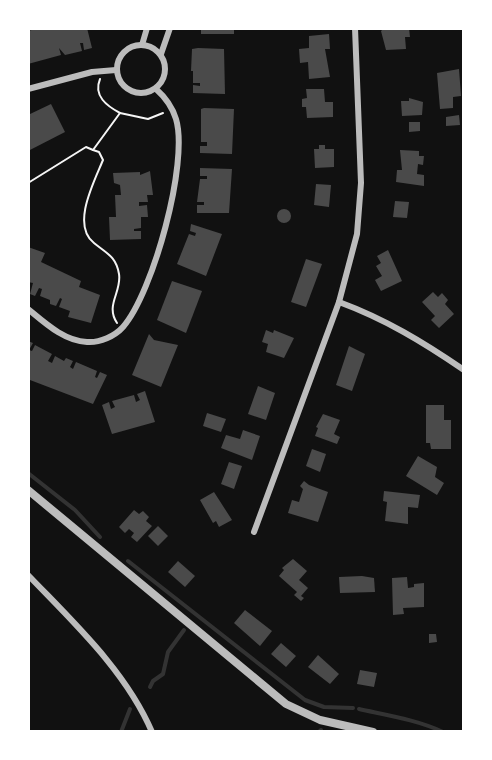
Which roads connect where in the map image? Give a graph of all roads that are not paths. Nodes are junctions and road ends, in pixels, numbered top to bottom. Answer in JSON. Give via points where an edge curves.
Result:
{"nodes":[{"id":1,"x":147,"y":28,"type":"edge"},
{"id":2,"x":170,"y":28,"type":"edge"},
{"id":3,"x":355,"y":28,"type":"edge"},
{"id":4,"x":142,"y":45,"type":"junction"},
{"id":5,"x":161,"y":54,"type":"junction"},
{"id":6,"x":116,"y":70,"type":"junction"},
{"id":7,"x":28,"y":89,"type":"edge"},
{"id":8,"x":156,"y":89,"type":"junction"},
{"id":9,"x":339,"y":302,"type":"junction"},
{"id":10,"x":28,"y":309,"type":"edge"},
{"id":11,"x":464,"y":370,"type":"edge"},
{"id":12,"x":28,"y":490,"type":"edge"},
{"id":13,"x":254,"y":532,"type":"dead end"},
{"id":14,"x":28,"y":575,"type":"edge"},
{"id":15,"x":152,"y":732,"type":"edge"},
{"id":16,"x":373,"y":732,"type":"edge"}],
"edges":[{"from":1,"to":4,"type":"street"},
{"from":2,"to":5,"type":"street"},
{"from":3,"to":9,"type":"street","via":[[360,192],[357,234]]},
{"from":4,"to":5,"type":"street"},
{"from":4,"to":6,"type":"street","via":[[121,56]]},
{"from":5,"to":8,"type":"street","via":[[165,76]]},
{"from":6,"to":7,"type":"street"},
{"from":6,"to":8,"type":"street","via":[[123,85],[131,91]]},
{"from":8,"to":10,"type":"street","via":[[177,121],[173,201],[138,302],[114,335],[88,342],[73,340]]},
{"from":9,"to":11,"type":"street","via":[[409,333]]},
{"from":9,"to":13,"type":"street"},
{"from":12,"to":16,"type":"street","via":[[286,704],[320,720]]},
{"from":14,"to":15,"type":"street","via":[[113,668]]}]}
